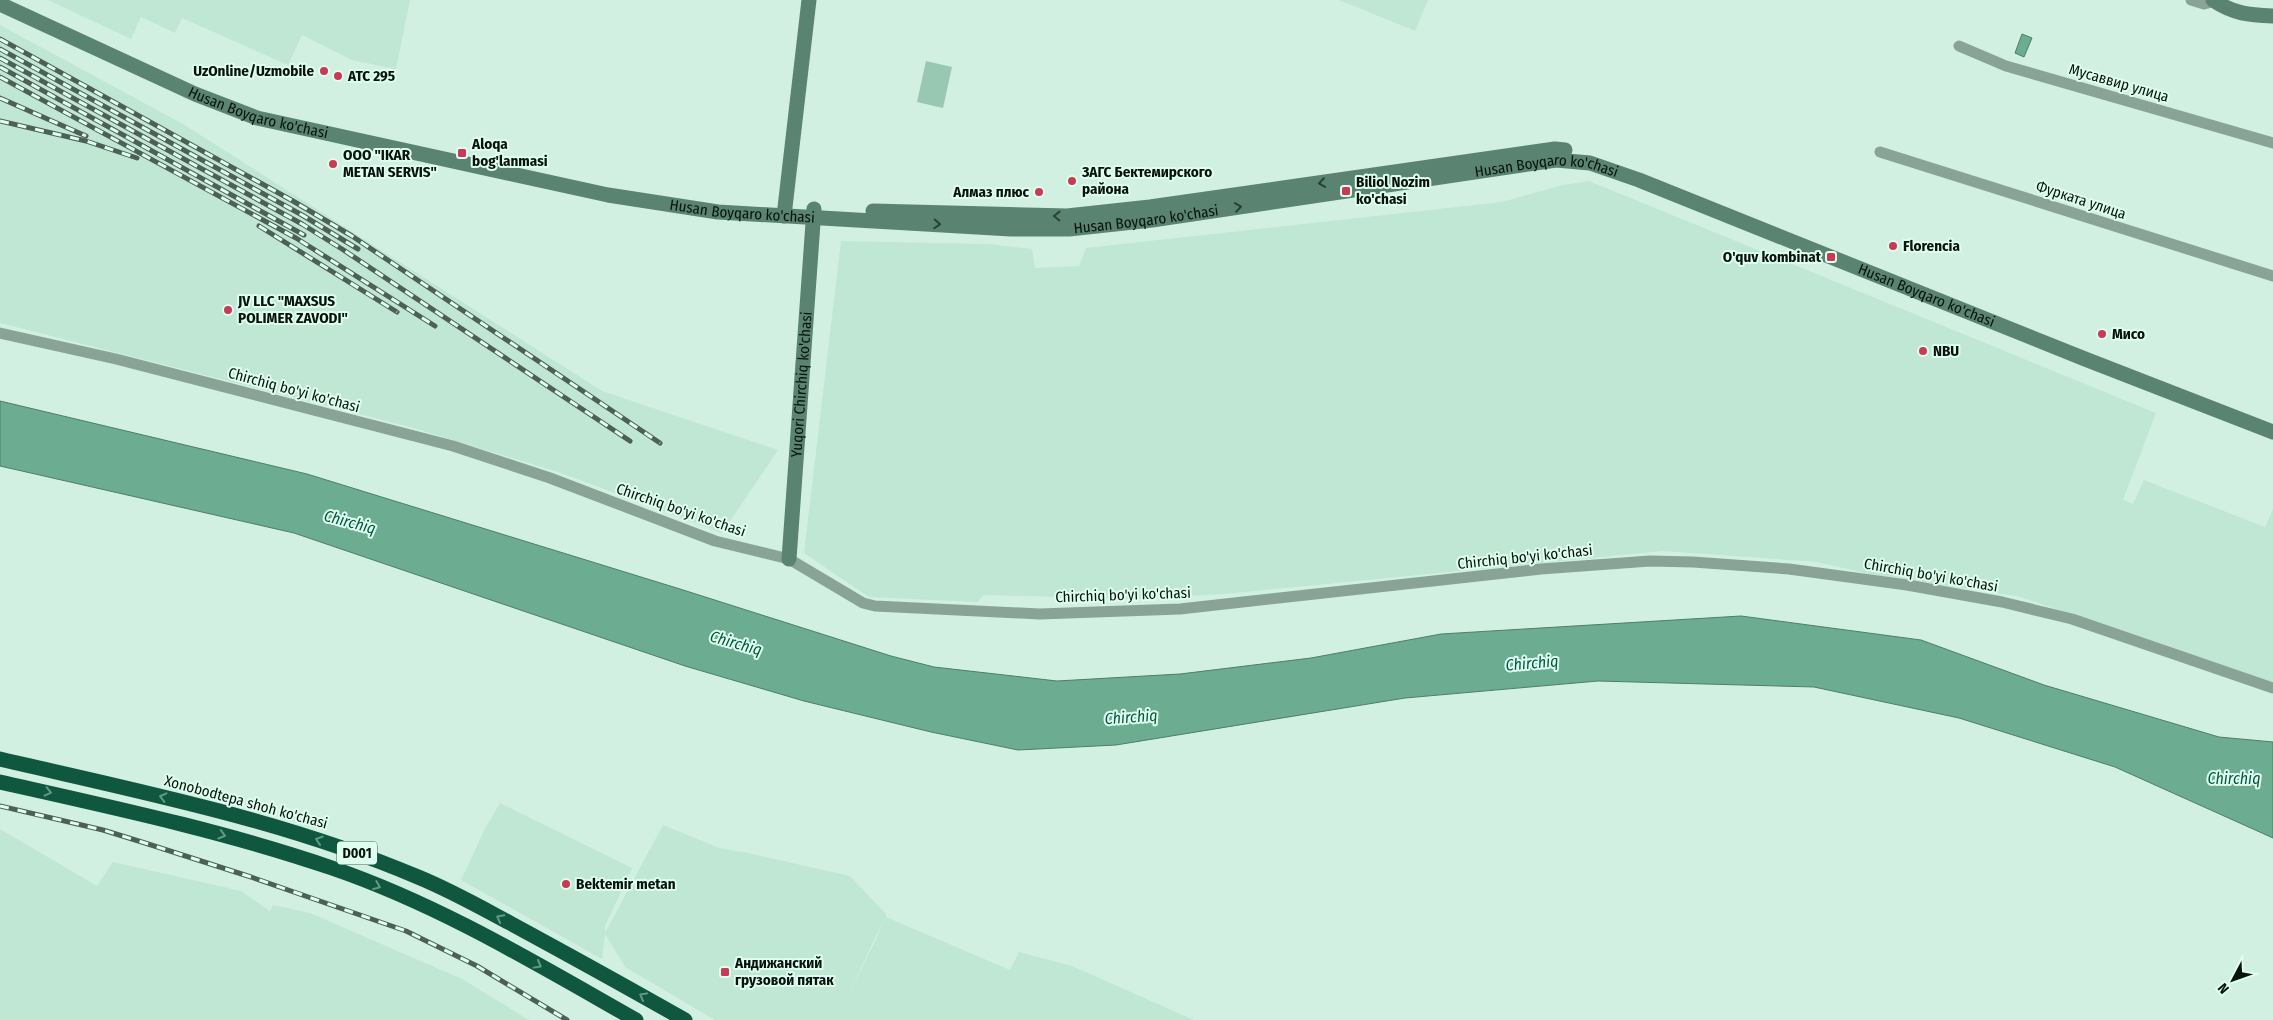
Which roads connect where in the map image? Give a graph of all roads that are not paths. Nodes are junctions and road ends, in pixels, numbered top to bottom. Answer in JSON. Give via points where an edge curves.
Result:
{"nodes":[{"id":1,"x":14,"y":0,"type":"edge"},
{"id":2,"x":809,"y":0,"type":"edge"},
{"id":3,"x":2191,"y":0,"type":"edge"},
{"id":4,"x":2214,"y":0,"type":"edge"},
{"id":5,"x":0,"y":4,"type":"edge"},
{"id":6,"x":2273,"y":16,"type":"edge"},
{"id":7,"x":1959,"y":46,"type":"dead end"},
{"id":8,"x":259,"y":113,"type":"junction"},
{"id":9,"x":2273,"y":143,"type":"edge"},
{"id":10,"x":1880,"y":152,"type":"dead end"},
{"id":11,"x":784,"y":211,"type":"junction"},
{"id":12,"x":813,"y":213,"type":"junction"},
{"id":13,"x":1151,"y":214,"type":"junction"},
{"id":14,"x":2273,"y":276,"type":"edge"},
{"id":15,"x":0,"y":333,"type":"edge"},
{"id":16,"x":2273,"y":420,"type":"edge"},
{"id":17,"x":2273,"y":432,"type":"edge"},
{"id":18,"x":790,"y":559,"type":"junction"},
{"id":19,"x":2273,"y":688,"type":"edge"},
{"id":20,"x":0,"y":759,"type":"edge"},
{"id":21,"x":0,"y":782,"type":"edge"},
{"id":22,"x":636,"y":1020,"type":"edge"},
{"id":23,"x":685,"y":1020,"type":"edge"}],
"edges":[{"from":1,"to":8,"type":"main road","name":"Husan Boyqaro ko'chasi"},
{"from":2,"to":11,"type":"main road"},
{"from":3,"to":4,"type":"street","via":[[2204,4]]},
{"from":4,"to":6,"type":"main road","via":[[2231,11]]},
{"from":5,"to":8,"type":"main road","name":"Husan Boyqaro ko'chasi","via":[[194,94]]},
{"from":7,"to":9,"type":"street","name":"Мусаввир улица","via":[[2006,66]]},
{"from":8,"to":11,"type":"main road","name":"Husan Boyqaro ko'chasi","via":[[609,191]]},
{"from":10,"to":14,"type":"street","name":"Фурката улица"},
{"from":11,"to":12,"type":"main road","name":"Husan Boyqaro ko'chasi"},
{"from":12,"to":13,"type":"main road","name":"Husan Boyqaro ko'chasi"},
{"from":12,"to":18,"type":"main road","name":"Yuqori Chirchiq ko'chasi"},
{"from":16,"to":13,"type":"main road","name":"Husan Boyqaro ko'chasi","one_way":true,"via":[[1607,158],[1582,152],[1555,149]]},
{"from":13,"to":17,"type":"main road","name":"Husan Boyqaro ko'chasi","one_way":true,"via":[[1556,160],[1580,161],[1639,180]]},
{"from":15,"to":18,"type":"street","name":"Chirchiq bo'yi ko'chasi","via":[[116,359],[453,446],[550,478],[715,541]]},
{"from":18,"to":19,"type":"street","name":"Chirchiq bo'yi ko'chasi","via":[[863,603],[875,606],[1040,614],[1180,609],[1540,569],[1650,561],[1790,569],[1965,595],[2072,619]]},
{"from":23,"to":20,"type":"highway","name":"Xonobodtepa shoh ko'chasi","number":"D001","one_way":true,"via":[[475,905],[420,878],[353,852],[235,816]]},
{"from":21,"to":22,"type":"highway","number":"D001","one_way":true,"via":[[207,831],[333,869],[459,921]]}]}
